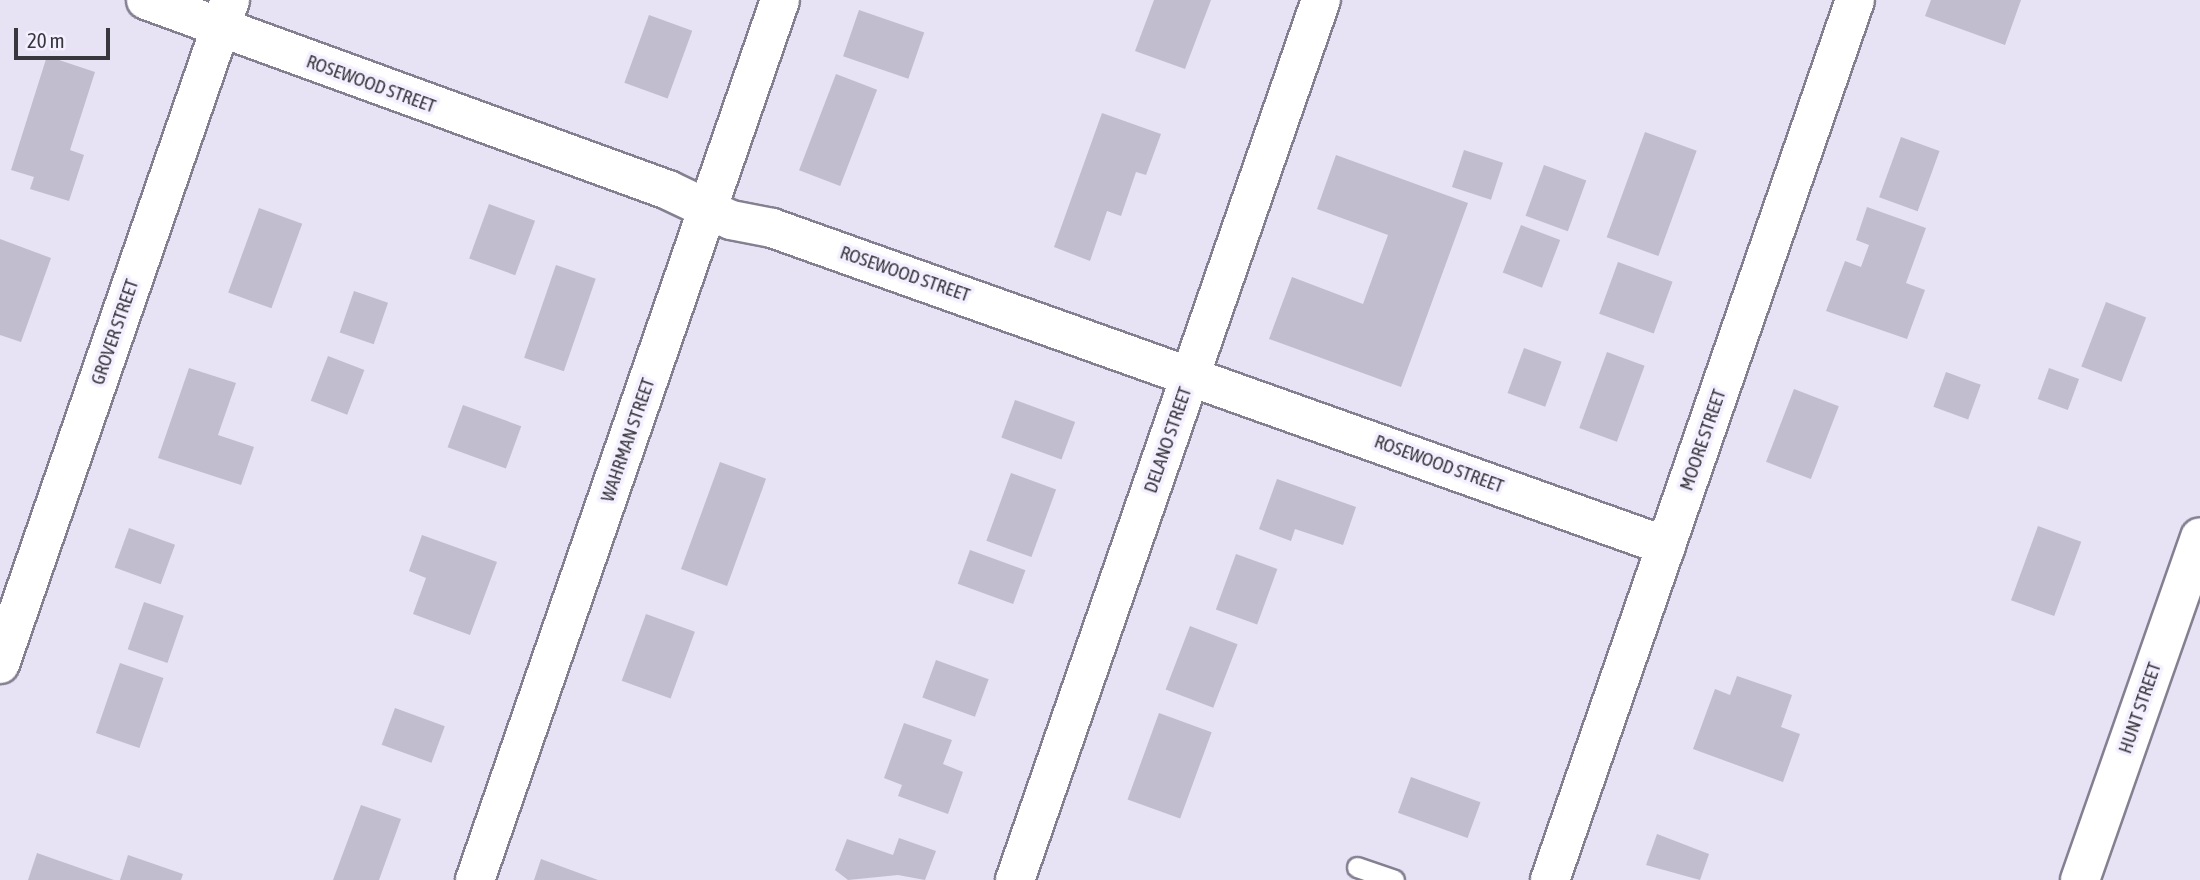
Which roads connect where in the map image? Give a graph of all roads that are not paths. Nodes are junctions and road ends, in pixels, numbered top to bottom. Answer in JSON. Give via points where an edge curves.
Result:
{"nodes":[{"id":1,"x":146,"y":0,"type":"edge"},
{"id":2,"x":780,"y":0,"type":"edge"},
{"id":3,"x":1321,"y":0,"type":"edge"},
{"id":4,"x":1855,"y":0,"type":"edge"},
{"id":5,"x":225,"y":14,"type":"edge"},
{"id":6,"x":708,"y":209,"type":"junction"},
{"id":7,"x":1190,"y":374,"type":"junction"},
{"id":8,"x":2200,"y":537,"type":"edge"},
{"id":9,"x":1666,"y":546,"type":"junction"},
{"id":10,"x":2193,"y":581,"type":"edge"},
{"id":11,"x":0,"y":664,"type":"edge"},
{"id":12,"x":1357,"y":867,"type":"dead end"},
{"id":13,"x":475,"y":880,"type":"edge"},
{"id":14,"x":1015,"y":880,"type":"edge"},
{"id":15,"x":1394,"y":880,"type":"edge"},
{"id":16,"x":1550,"y":880,"type":"edge"},
{"id":17,"x":2080,"y":880,"type":"edge"}],
"edges":[{"from":1,"to":5,"type":"street","name":"ROSEWOOD STREET"},
{"from":2,"to":6,"type":"street","name":"WAHRMAN STREET"},
{"from":3,"to":7,"type":"street","name":"DELANO STREET"},
{"from":4,"to":9,"type":"street","name":"MOORE STREET"},
{"from":5,"to":6,"type":"street","name":"ROSEWOOD STREET"},
{"from":5,"to":11,"type":"street","name":"GROVER STREET"},
{"from":6,"to":7,"type":"street","name":"ROSEWOOD STREET"},
{"from":6,"to":13,"type":"street","name":"WAHRMAN STREET"},
{"from":7,"to":9,"type":"street","name":"ROSEWOOD STREET"},
{"from":7,"to":14,"type":"street","name":"DELANO STREET"},
{"from":8,"to":10,"type":"street","name":"HUNT STREET"},
{"from":9,"to":16,"type":"street","name":"MOORE STREET"},
{"from":10,"to":17,"type":"street","name":"HUNT STREET"},
{"from":12,"to":15,"type":"lane"}]}
